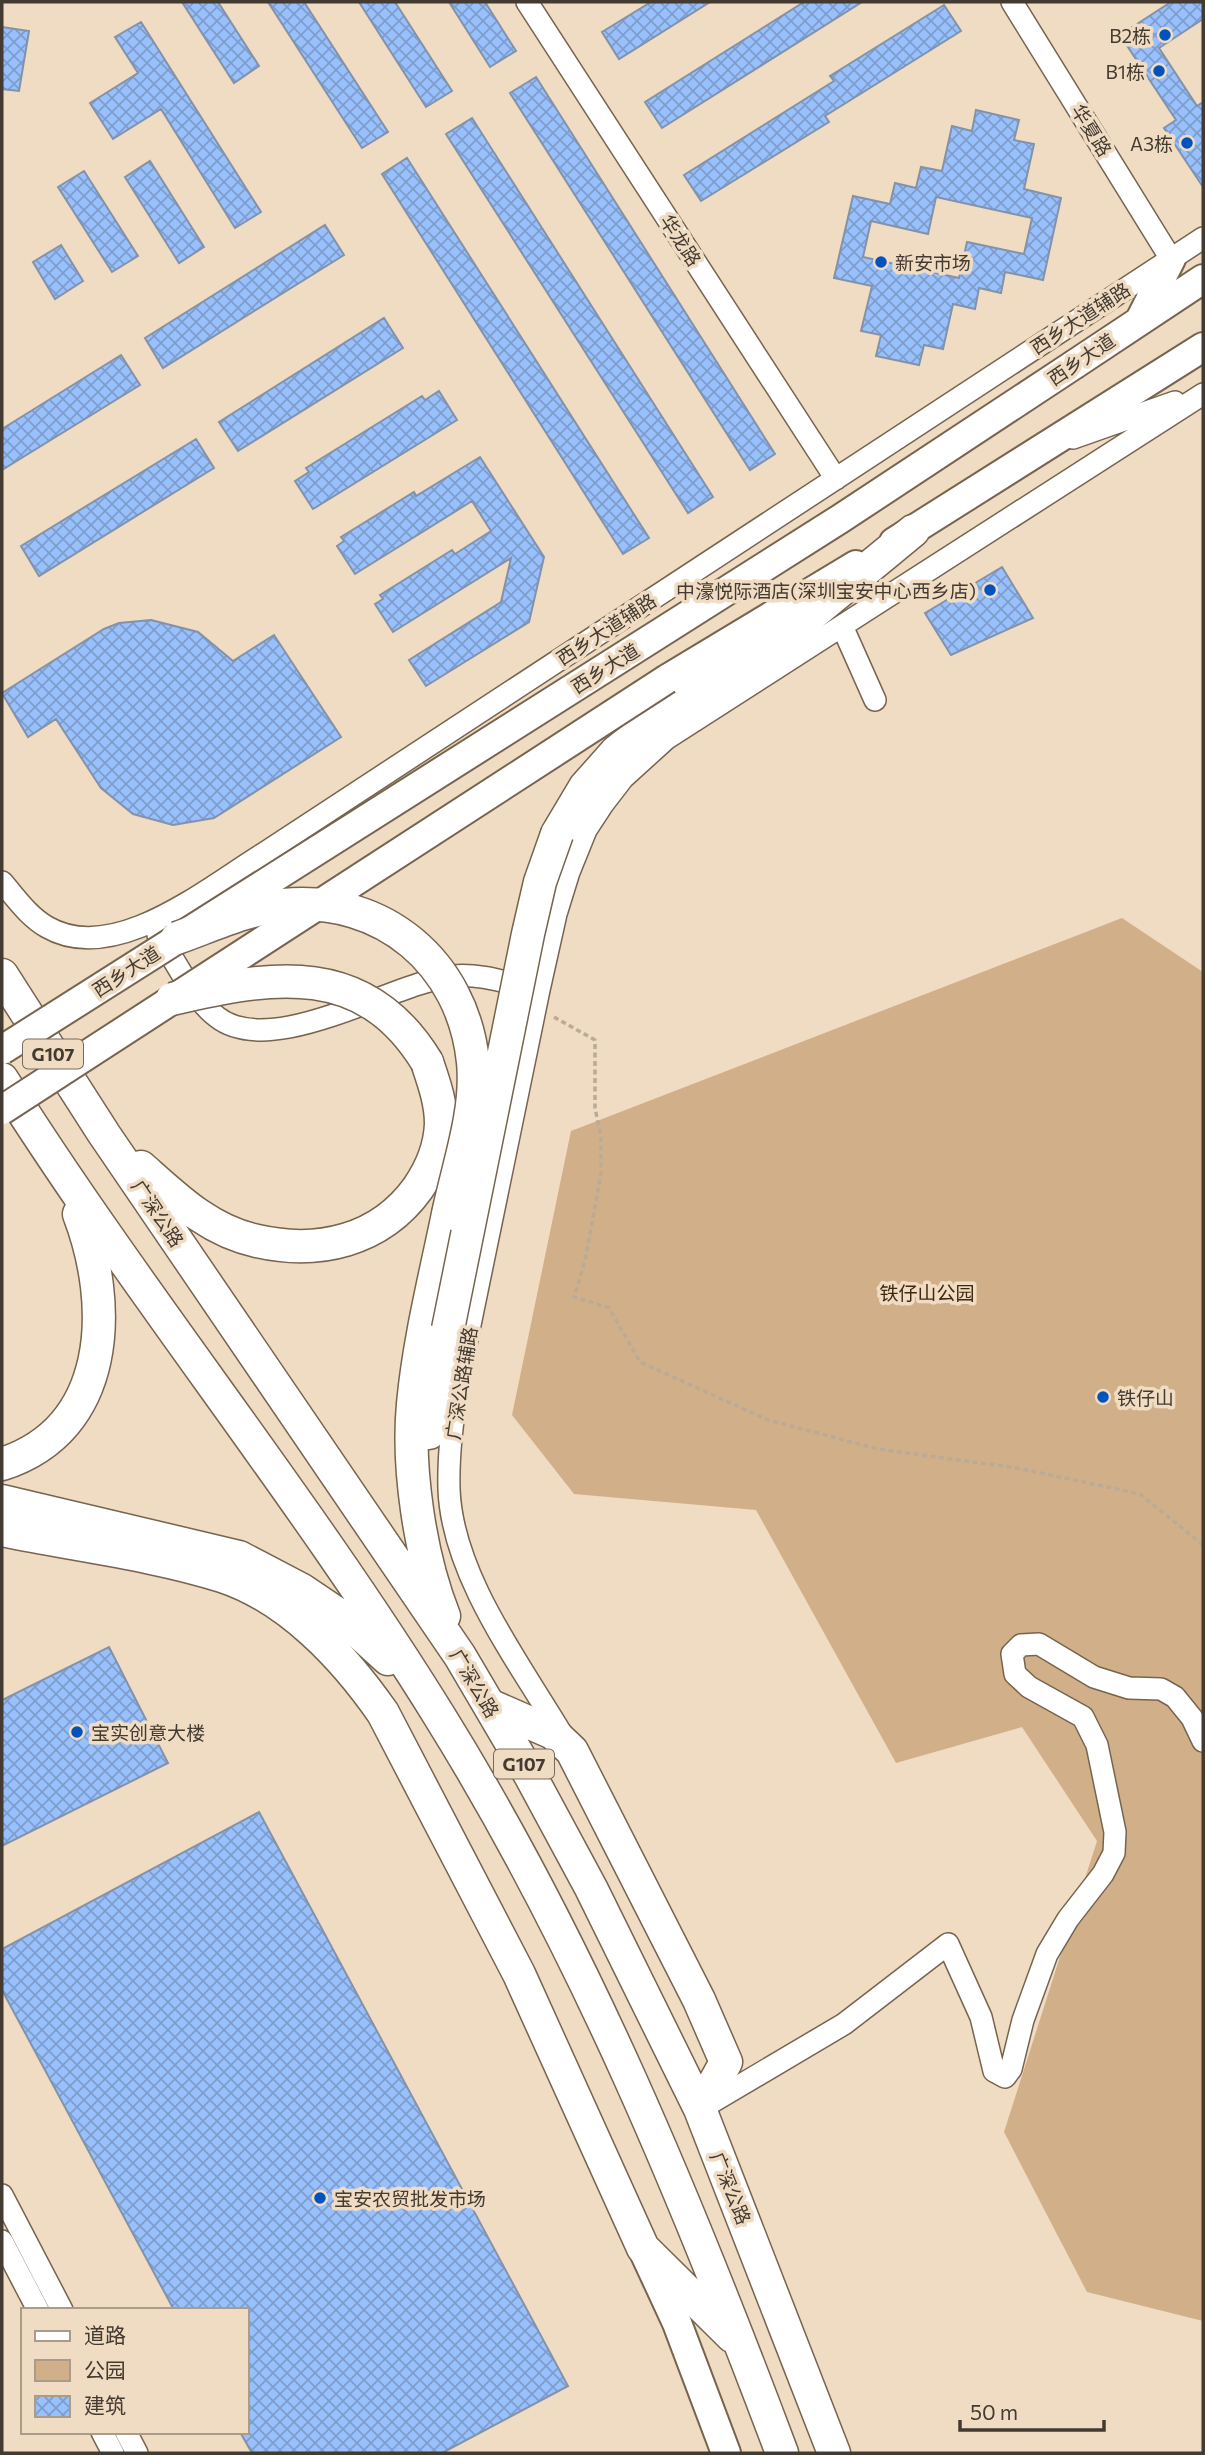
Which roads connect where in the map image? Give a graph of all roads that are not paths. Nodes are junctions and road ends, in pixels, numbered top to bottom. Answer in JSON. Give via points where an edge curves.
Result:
{"nodes":[{"id":1,"x":527,"y":2,"type":"edge"},
{"id":2,"x":1012,"y":2,"type":"edge"},
{"id":3,"x":1203,"y":238,"type":"edge"},
{"id":4,"x":1171,"y":259,"type":"junction"},
{"id":5,"x":1203,"y":279,"type":"edge"},
{"id":6,"x":1141,"y":318,"type":"junction"},
{"id":7,"x":1203,"y":347,"type":"edge"},
{"id":8,"x":1203,"y":393,"type":"edge"},
{"id":9,"x":1032,"y":453,"type":"junction"},
{"id":10,"x":836,"y":479,"type":"junction"},
{"id":11,"x":913,"y":531,"type":"junction"},
{"id":12,"x":842,"y":626,"type":"junction"},
{"id":13,"x":875,"y":700,"type":"dead end"},
{"id":14,"x":2,"y":882,"type":"edge"},
{"id":15,"x":150,"y":922,"type":"junction"},
{"id":16,"x":177,"y":938,"type":"junction"},
{"id":17,"x":2,"y":975,"type":"edge"},
{"id":18,"x":537,"y":998,"type":"junction"},
{"id":19,"x":172,"y":999,"type":"junction"},
{"id":20,"x":2,"y":1050,"type":"edge"},
{"id":21,"x":2,"y":1079,"type":"edge"},
{"id":22,"x":2,"y":1110,"type":"edge"},
{"id":23,"x":104,"y":1134,"type":"junction"},
{"id":24,"x":57,"y":1166,"type":"junction"},
{"id":25,"x":2,"y":1464,"type":"edge"},
{"id":26,"x":417,"y":1500,"type":"junction"},
{"id":27,"x":2,"y":1501,"type":"edge"},
{"id":28,"x":2,"y":1530,"type":"edge"},
{"id":29,"x":2,"y":1542,"type":"edge"},
{"id":30,"x":460,"y":1656,"type":"junction"},
{"id":31,"x":489,"y":1705,"type":"junction"},
{"id":32,"x":440,"y":1717,"type":"junction"},
{"id":33,"x":1203,"y":1741,"type":"edge"},
{"id":34,"x":572,"y":1751,"type":"junction"},
{"id":35,"x":447,"y":1836,"type":"junction"},
{"id":36,"x":700,"y":2109,"type":"junction"},
{"id":37,"x":2,"y":2195,"type":"edge"},
{"id":38,"x":8,"y":2236,"type":"edge"},
{"id":39,"x":643,"y":2248,"type":"junction"},
{"id":40,"x":37,"y":2308,"type":"edge"},
{"id":41,"x":61,"y":2308,"type":"edge"},
{"id":42,"x":742,"y":2346,"type":"junction"},
{"id":43,"x":103,"y":2434,"type":"edge"},
{"id":44,"x":127,"y":2434,"type":"edge"},
{"id":45,"x":113,"y":2453,"type":"edge"},
{"id":46,"x":137,"y":2453,"type":"edge"},
{"id":47,"x":726,"y":2453,"type":"edge"},
{"id":48,"x":782,"y":2453,"type":"edge"},
{"id":49,"x":835,"y":2453,"type":"edge"}],
"edges":[{"from":1,"to":10,"type":"street","name":"华龙路"},
{"from":2,"to":4,"type":"street","name":"华夏路"},
{"from":3,"to":4,"type":"street","name":"西乡大道辅路"},
{"from":4,"to":6,"type":"main road"},
{"from":4,"to":10,"type":"street","name":"西乡大道辅路"},
{"from":5,"to":6,"type":"main road","name":"西乡大道"},
{"from":6,"to":16,"type":"main road","name":"西乡大道","bridge":true,"via":[[840,519]]},
{"from":7,"to":9,"type":"main road"},
{"from":8,"to":9,"type":"street"},
{"from":8,"to":12,"type":"street"},
{"from":9,"to":11,"type":"main road"},
{"from":10,"to":15,"type":"street","name":"西乡大道辅路","via":[[263,854]]},
{"from":11,"to":19,"type":"main road","bridge":true,"via":[[667,679]]},
{"from":11,"to":26,"type":"highway","bridge":true,"via":[[776,644],[663,715],[617,751],[585,787],[558,834],[528,934]]},
{"from":12,"to":13,"type":"street"},
{"from":12,"to":18,"type":"street","via":[[666,739],[623,778],[586,830],[569,872]]},
{"from":14,"to":15,"type":"street","name":"西乡大道辅路","via":[[26,911],[65,936],[111,937]]},
{"from":15,"to":18,"type":"street","via":[[207,1008],[229,1025],[249,1029],[315,1021],[450,976],[474,976]]},
{"from":16,"to":20,"type":"main road","name":"西乡大道","bridge":true},
{"from":16,"to":26,"type":"highway","bridge":true,"via":[[282,905],[321,904],[361,914],[399,932],[430,956],[452,989],[467,1027],[473,1064],[471,1102],[418,1361],[413,1408]]},
{"from":17,"to":23,"type":"highway","name":"广深公路","number":"G107"},
{"from":18,"to":34,"type":"street","name":"广深公路辅路","via":[[458,1383],[450,1433],[449,1491],[470,1579]]},
{"from":19,"to":22,"type":"main road","bridge":true},
{"from":19,"to":23,"type":"highway","bridge":true,"via":[[259,981],[317,984],[354,993],[385,1010],[410,1034],[427,1062],[438,1095],[441,1125],[436,1156],[424,1180],[406,1205],[354,1239],[293,1247],[224,1230],[190,1210]]},
{"from":21,"to":24,"type":"highway","number":"G107"},
{"from":23,"to":30,"type":"highway","name":"广深公路","number":"G107"},
{"from":24,"to":25,"type":"highway","via":[[96,1265],[100,1301],[95,1361],[86,1388],[58,1432],[22,1458]]},
{"from":24,"to":32,"type":"highway","number":"G107","via":[[321,1534]]},
{"from":26,"to":30,"type":"highway","via":[[440,1606]]},
{"from":27,"to":32,"type":"highway","via":[[239,1557],[342,1616],[383,1652]]},
{"from":28,"to":35,"type":"highway","via":[[223,1577],[268,1598],[356,1674],[383,1713]]},
{"from":29,"to":35,"type":"street","via":[[188,1580],[246,1600],[310,1645],[362,1701]]},
{"from":30,"to":31,"type":"highway","name":"广深公路","number":"G107"},
{"from":31,"to":34,"type":"highway","via":[[553,1734]]},
{"from":31,"to":36,"type":"highway","name":"广深公路","number":"G107","via":[[591,1888]]},
{"from":32,"to":42,"type":"highway","number":"G107","via":[[542,1899],[617,2049],[655,2129]]},
{"from":33,"to":36,"type":"street","via":[[1192,1718],[1175,1697],[1161,1689],[1129,1688],[1094,1677],[1039,1644],[1021,1645],[1012,1654],[1015,1674],[1029,1687],[1083,1717],[1097,1745],[1115,1832],[1114,1853],[1103,1874],[1047,1954],[1011,2069],[1005,2077],[994,2071],[981,2017],[948,1944],[844,2024]]},
{"from":34,"to":36,"type":"highway","via":[[726,2062]]},
{"from":35,"to":39,"type":"highway","via":[[519,1974]]},
{"from":36,"to":49,"type":"highway","name":"广深公路","number":"G107"},
{"from":37,"to":38,"type":"street"},
{"from":38,"to":40,"type":"street"},
{"from":38,"to":41,"type":"street"},
{"from":39,"to":42,"type":"highway"},
{"from":39,"to":47,"type":"main road"},
{"from":42,"to":48,"type":"highway","number":"G107"},
{"from":43,"to":45,"type":"street"},
{"from":44,"to":46,"type":"street"}]}
